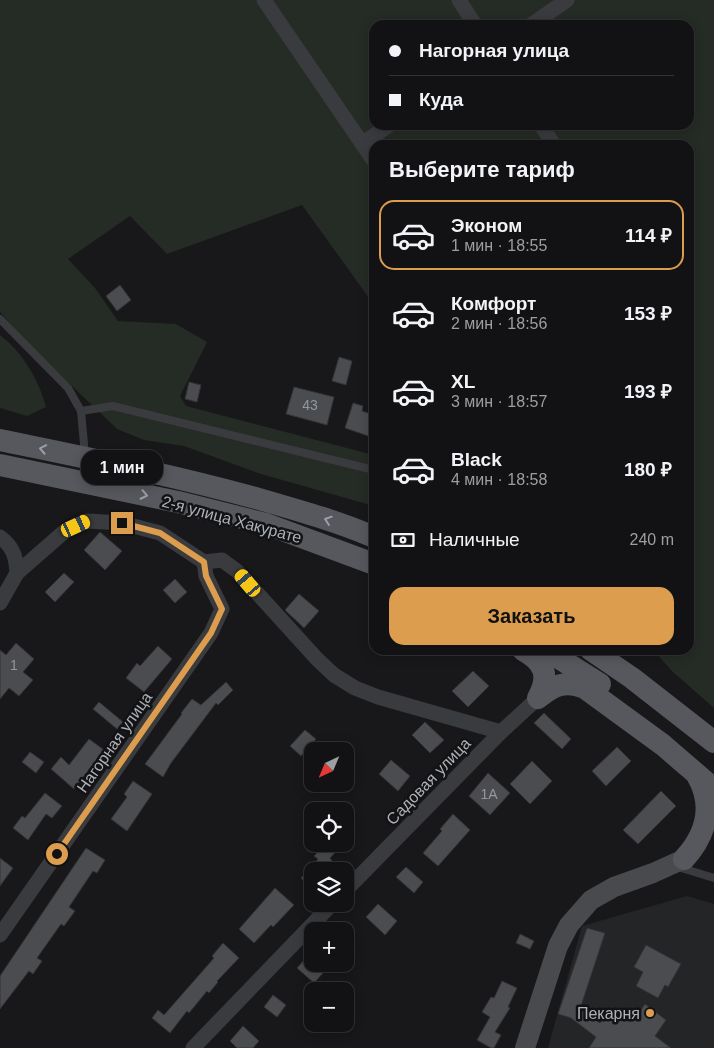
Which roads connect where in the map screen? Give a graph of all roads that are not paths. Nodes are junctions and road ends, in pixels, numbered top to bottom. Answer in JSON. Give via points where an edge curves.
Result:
{"nodes":[{"id":1,"x":264,"y":0,"type":"edge"},
{"id":2,"x":458,"y":0,"type":"edge"},
{"id":3,"x":567,"y":0,"type":"edge"},
{"id":4,"x":472,"y":20,"type":"edge"},
{"id":5,"x":538,"y":20,"type":"edge"},
{"id":6,"x":382,"y":130,"type":"edge"},
{"id":7,"x":362,"y":144,"type":"junction"},
{"id":8,"x":369,"y":154,"type":"edge"},
{"id":9,"x":0,"y":319,"type":"edge"},
{"id":10,"x":81,"y":411,"type":"junction"},
{"id":11,"x":0,"y":440,"type":"edge"},
{"id":12,"x":86,"y":457,"type":"junction"},
{"id":13,"x":0,"y":465,"type":"edge"},
{"id":14,"x":369,"y":469,"type":"edge"},
{"id":15,"x":223,"y":514,"type":"junction"},
{"id":16,"x":369,"y":535,"type":"edge"},
{"id":17,"x":0,"y":537,"type":"edge"},
{"id":18,"x":204,"y":562,"type":"junction"},
{"id":19,"x":369,"y":562,"type":"edge"},
{"id":20,"x":18,"y":573,"type":"junction"},
{"id":21,"x":369,"y":573,"type":"edge"},
{"id":22,"x":0,"y":603,"type":"edge"},
{"id":23,"x":536,"y":655,"type":"edge"},
{"id":24,"x":539,"y":655,"type":"edge"},
{"id":25,"x":542,"y":655,"type":"edge"},
{"id":26,"x":598,"y":655,"type":"edge"},
{"id":27,"x":620,"y":655,"type":"edge"},
{"id":28,"x":585,"y":688,"type":"junction"},
{"id":29,"x":538,"y":698,"type":"junction"},
{"id":30,"x":501,"y":732,"type":"junction"},
{"id":31,"x":712,"y":735,"type":"edge"},
{"id":32,"x":689,"y":762,"type":"junction"},
{"id":33,"x":714,"y":775,"type":"edge"},
{"id":34,"x":714,"y":789,"type":"edge"},
{"id":35,"x":714,"y":843,"type":"edge"},
{"id":36,"x":678,"y":862,"type":"junction"},
{"id":37,"x":714,"y":878,"type":"edge"},
{"id":38,"x":354,"y":882,"type":"edge"},
{"id":39,"x":324,"y":912,"type":"edge"},
{"id":40,"x":0,"y":935,"type":"edge"},
{"id":41,"x":194,"y":1048,"type":"edge"},
{"id":42,"x":525,"y":1048,"type":"edge"}],
"edges":[{"from":1,"to":7,"type":"street"},
{"from":2,"to":4,"type":"street"},
{"from":3,"to":5,"type":"street"},
{"from":6,"to":7,"type":"street"},
{"from":7,"to":8,"type":"street"},
{"from":9,"to":10,"type":"lane","via":[[68,388]]},
{"from":10,"to":12,"type":"lane"},
{"from":10,"to":14,"type":"lane","via":[[113,406]]},
{"from":12,"to":11,"type":"main road","name":"2-я улица Хакурате","one_way":true},
{"from":16,"to":12,"type":"main road","name":"2-я улица Хакурате","one_way":true,"via":[[225,489]]},
{"from":13,"to":15,"type":"main road","name":"2-я улица Хакурате","one_way":true},
{"from":15,"to":19,"type":"main road","name":"2-я улица Хакурате","via":[[266,524]]},
{"from":15,"to":21,"type":"main road"},
{"from":17,"to":20,"type":"street","via":[[16,556]]},
{"from":18,"to":20,"type":"street","via":[[160,533],[122,523],[87,521],[65,531]]},
{"from":18,"to":30,"type":"street","via":[[222,560],[237,571],[317,659],[355,688]]},
{"from":18,"to":40,"type":"street","name":"Нагорная улица","via":[[206,576],[222,609],[211,633]]},
{"from":20,"to":22,"type":"street"},
{"from":23,"to":29,"type":"main road","via":[[546,680]]},
{"from":24,"to":28,"type":"main road"},
{"from":25,"to":32,"type":"main road","via":[[586,675]]},
{"from":26,"to":31,"type":"main road"},
{"from":27,"to":31,"type":"main road","via":[[693,708]]},
{"from":28,"to":29,"type":"main road","via":[[566,683]]},
{"from":28,"to":32,"type":"main road"},
{"from":29,"to":30,"type":"street","name":"Садовая улица"},
{"from":30,"to":38,"type":"street","name":"Садовая улица"},
{"from":32,"to":33,"type":"main road"},
{"from":32,"to":34,"type":"main road"},
{"from":32,"to":36,"type":"main road","via":[[708,791],[710,810],[705,832],[697,845]]},
{"from":35,"to":36,"type":"main road"},
{"from":36,"to":37,"type":"lane"},
{"from":36,"to":42,"type":"main road","via":[[590,900],[569,925],[558,946]]},
{"from":39,"to":41,"type":"street"}]}
